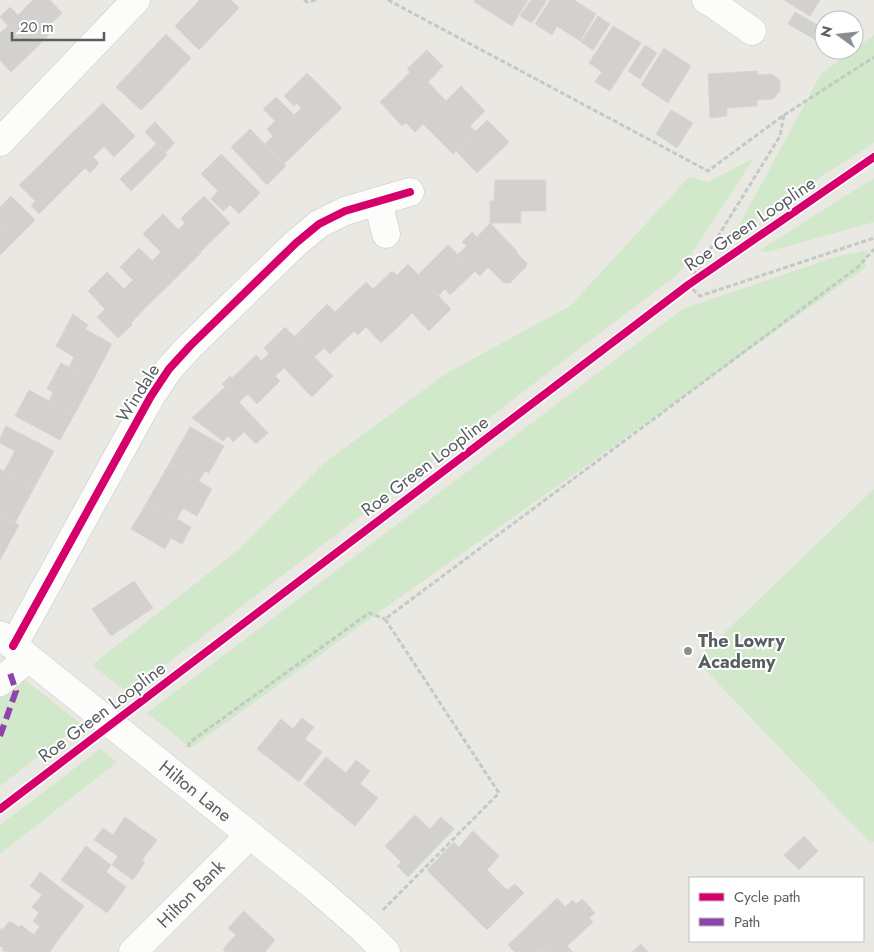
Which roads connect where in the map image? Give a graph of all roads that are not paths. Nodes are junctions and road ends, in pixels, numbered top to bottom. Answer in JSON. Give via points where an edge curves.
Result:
{"nodes":[{"id":1,"x":136,"y":0,"type":"edge"},
{"id":2,"x":713,"y":2,"type":"edge"},
{"id":3,"x":752,"y":31,"type":"dead end"},
{"id":4,"x":0,"y":142,"type":"edge"},
{"id":5,"x":410,"y":192,"type":"dead end"},
{"id":6,"x":378,"y":201,"type":"junction"},
{"id":7,"x":386,"y":234,"type":"dead end"},
{"id":8,"x":14,"y":646,"type":"edge"},
{"id":9,"x":0,"y":682,"type":"edge"},
{"id":10,"x":250,"y":835,"type":"junction"},
{"id":11,"x":133,"y":952,"type":"edge"},
{"id":12,"x":386,"y":952,"type":"edge"}],
"edges":[{"from":1,"to":4,"type":"street"},
{"from":2,"to":3,"type":"street"},
{"from":5,"to":6,"type":"street","name":"Windale"},
{"from":6,"to":7,"type":"street"},
{"from":6,"to":8,"type":"street","name":"Windale","via":[[346,211],[311,230],[169,369],[151,396]]},
{"from":8,"to":9,"type":"street"},
{"from":8,"to":10,"type":"street","name":"Hilton Lane"},
{"from":10,"to":11,"type":"street","name":"Hilton Bank"},
{"from":10,"to":12,"type":"street","name":"Hilton Lane","via":[[310,883]]}]}
